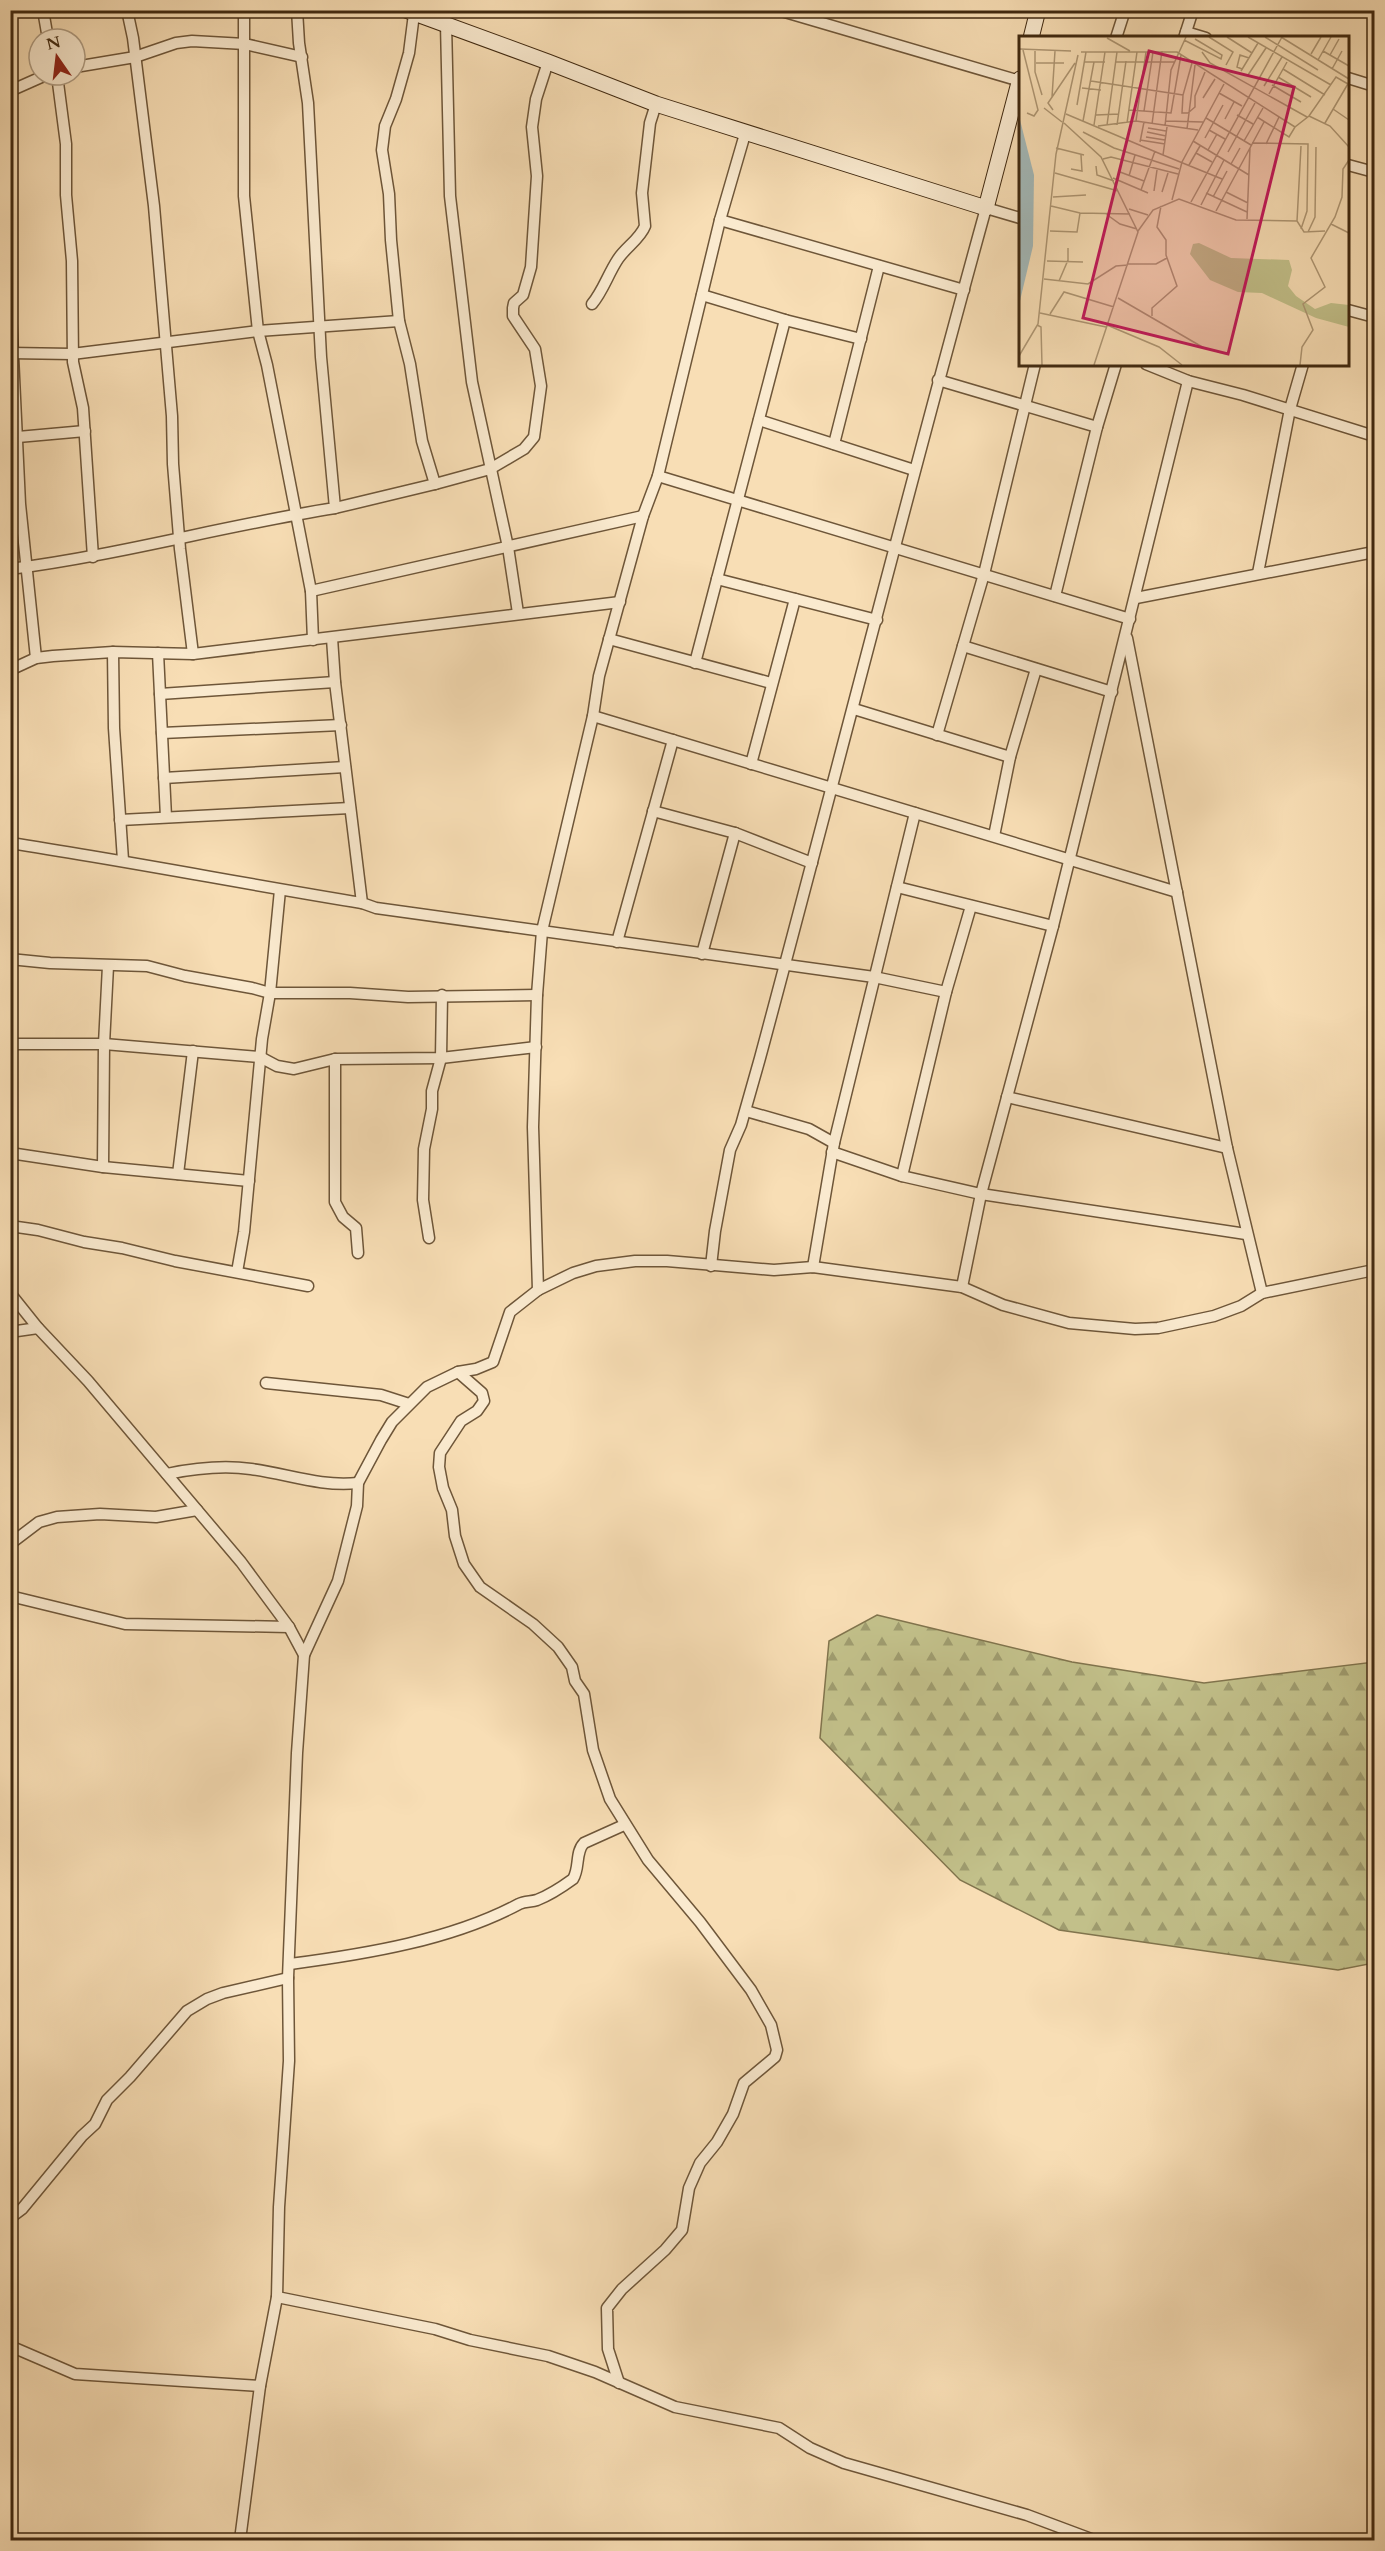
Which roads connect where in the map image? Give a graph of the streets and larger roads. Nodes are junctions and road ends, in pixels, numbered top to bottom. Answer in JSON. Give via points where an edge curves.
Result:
{"nodes":[{"id":1,"x":43,"y":10,"type":"edge"},
{"id":2,"x":127,"y":10,"type":"edge"},
{"id":3,"x":244,"y":10,"type":"edge"},
{"id":4,"x":297,"y":10,"type":"edge"},
{"id":5,"x":778,"y":10,"type":"edge"},
{"id":6,"x":1038,"y":10,"type":"edge"},
{"id":7,"x":1125,"y":10,"type":"edge"},
{"id":8,"x":1193,"y":10,"type":"edge"},
{"id":9,"x":410,"y":12,"type":"edge"},
{"id":10,"x":446,"y":24,"type":"junction"},
{"id":11,"x":46,"y":27,"type":"edge"},
{"id":12,"x":1185,"y":34,"type":"edge"},
{"id":13,"x":1032,"y":36,"type":"edge"},
{"id":14,"x":1117,"y":36,"type":"edge"},
{"id":15,"x":245,"y":44,"type":"junction"},
{"id":16,"x":135,"y":57,"type":"junction"},
{"id":17,"x":302,"y":57,"type":"junction"},
{"id":18,"x":548,"y":62,"type":"junction"},
{"id":19,"x":87,"y":65,"type":"edge"},
{"id":20,"x":1349,"y":79,"type":"edge"},
{"id":21,"x":1019,"y":80,"type":"edge"},
{"id":22,"x":27,"y":83,"type":"edge"},
{"id":23,"x":1019,"y":84,"type":"edge"},
{"id":24,"x":1374,"y":86,"type":"edge"},
{"id":25,"x":59,"y":87,"type":"edge"},
{"id":26,"x":10,"y":91,"type":"edge"},
{"id":27,"x":656,"y":104,"type":"junction"},
{"id":28,"x":745,"y":134,"type":"junction"},
{"id":29,"x":1349,"y":166,"type":"edge"},
{"id":30,"x":1374,"y":172,"type":"edge"},
{"id":31,"x":986,"y":208,"type":"junction"},
{"id":32,"x":1019,"y":218,"type":"edge"},
{"id":33,"x":720,"y":220,"type":"junction"},
{"id":34,"x":879,"y":266,"type":"junction"},
{"id":35,"x":964,"y":290,"type":"junction"},
{"id":36,"x":10,"y":292,"type":"edge"},
{"id":37,"x":702,"y":295,"type":"junction"},
{"id":38,"x":592,"y":304,"type":"dead end"},
{"id":39,"x":1349,"y":311,"type":"edge"},
{"id":40,"x":1374,"y":318,"type":"edge"},
{"id":41,"x":785,"y":320,"type":"junction"},
{"id":42,"x":399,"y":321,"type":"junction"},
{"id":43,"x":319,"y":326,"type":"junction"},
{"id":44,"x":258,"y":332,"type":"junction"},
{"id":45,"x":861,"y":339,"type":"junction"},
{"id":46,"x":166,"y":342,"type":"junction"},
{"id":47,"x":11,"y":353,"type":"edge"},
{"id":48,"x":72,"y":354,"type":"junction"},
{"id":49,"x":1035,"y":366,"type":"edge"},
{"id":50,"x":1115,"y":366,"type":"edge"},
{"id":51,"x":1151,"y":366,"type":"edge"},
{"id":52,"x":1302,"y":366,"type":"edge"},
{"id":53,"x":938,"y":380,"type":"junction"},
{"id":54,"x":1188,"y":381,"type":"junction"},
{"id":55,"x":1025,"y":406,"type":"junction"},
{"id":56,"x":1290,"y":409,"type":"junction"},
{"id":57,"x":759,"y":420,"type":"junction"},
{"id":58,"x":1097,"y":427,"type":"junction"},
{"id":59,"x":85,"y":431,"type":"junction"},
{"id":60,"x":1374,"y":436,"type":"edge"},
{"id":61,"x":18,"y":437,"type":"junction"},
{"id":62,"x":834,"y":444,"type":"junction"},
{"id":63,"x":490,"y":469,"type":"junction"},
{"id":64,"x":914,"y":470,"type":"junction"},
{"id":65,"x":658,"y":476,"type":"junction"},
{"id":66,"x":435,"y":483,"type":"junction"},
{"id":67,"x":738,"y":501,"type":"junction"},
{"id":68,"x":335,"y":508,"type":"junction"},
{"id":69,"x":296,"y":514,"type":"junction"},
{"id":70,"x":643,"y":516,"type":"junction"},
{"id":71,"x":180,"y":538,"type":"junction"},
{"id":72,"x":508,"y":547,"type":"junction"},
{"id":73,"x":897,"y":547,"type":"junction"},
{"id":74,"x":1374,"y":552,"type":"edge"},
{"id":75,"x":93,"y":557,"type":"junction"},
{"id":76,"x":26,"y":567,"type":"junction"},
{"id":77,"x":10,"y":569,"type":"edge"},
{"id":78,"x":1258,"y":573,"type":"junction"},
{"id":79,"x":984,"y":574,"type":"junction"},
{"id":80,"x":717,"y":579,"type":"junction"},
{"id":81,"x":311,"y":591,"type":"junction"},
{"id":82,"x":1055,"y":596,"type":"junction"},
{"id":83,"x":1136,"y":598,"type":"junction"},
{"id":84,"x":795,"y":599,"type":"junction"},
{"id":85,"x":620,"y":602,"type":"junction"},
{"id":86,"x":518,"y":613,"type":"junction"},
{"id":87,"x":1130,"y":619,"type":"junction"},
{"id":88,"x":877,"y":620,"type":"junction"},
{"id":89,"x":1126,"y":635,"type":"junction"},
{"id":90,"x":332,"y":638,"type":"junction"},
{"id":91,"x":609,"y":639,"type":"junction"},
{"id":92,"x":313,"y":640,"type":"junction"},
{"id":93,"x":963,"y":646,"type":"junction"},
{"id":94,"x":113,"y":652,"type":"junction"},
{"id":95,"x":158,"y":653,"type":"junction"},
{"id":96,"x":193,"y":654,"type":"junction"},
{"id":97,"x":36,"y":658,"type":"junction"},
{"id":98,"x":695,"y":663,"type":"junction"},
{"id":99,"x":1036,"y":669,"type":"junction"},
{"id":100,"x":10,"y":670,"type":"edge"},
{"id":101,"x":335,"y":682,"type":"junction"},
{"id":102,"x":771,"y":683,"type":"junction"},
{"id":103,"x":1112,"y":692,"type":"junction"},
{"id":104,"x":160,"y":694,"type":"junction"},
{"id":105,"x":854,"y":709,"type":"junction"},
{"id":106,"x":593,"y":716,"type":"junction"},
{"id":107,"x":341,"y":725,"type":"junction"},
{"id":108,"x":162,"y":733,"type":"junction"},
{"id":109,"x":937,"y":735,"type":"junction"},
{"id":110,"x":673,"y":740,"type":"junction"},
{"id":111,"x":1010,"y":757,"type":"junction"},
{"id":112,"x":751,"y":764,"type":"junction"},
{"id":113,"x":345,"y":767,"type":"junction"},
{"id":114,"x":164,"y":778,"type":"junction"},
{"id":115,"x":832,"y":788,"type":"junction"},
{"id":116,"x":350,"y":808,"type":"junction"},
{"id":117,"x":653,"y":811,"type":"junction"},
{"id":118,"x":915,"y":813,"type":"junction"},
{"id":119,"x":166,"y":817,"type":"junction"},
{"id":120,"x":120,"y":820,"type":"junction"},
{"id":121,"x":735,"y":833,"type":"junction"},
{"id":122,"x":994,"y":836,"type":"junction"},
{"id":123,"x":10,"y":843,"type":"edge"},
{"id":124,"x":1070,"y":859,"type":"junction"},
{"id":125,"x":123,"y":860,"type":"junction"},
{"id":126,"x":812,"y":863,"type":"junction"},
{"id":127,"x":897,"y":887,"type":"junction"},
{"id":128,"x":280,"y":890,"type":"junction"},
{"id":129,"x":1177,"y":892,"type":"junction"},
{"id":130,"x":362,"y":903,"type":"junction"},
{"id":131,"x":971,"y":906,"type":"junction"},
{"id":132,"x":1053,"y":926,"type":"junction"},
{"id":133,"x":542,"y":931,"type":"junction"},
{"id":134,"x":617,"y":942,"type":"junction"},
{"id":135,"x":702,"y":954,"type":"junction"},
{"id":136,"x":10,"y":959,"type":"edge"},
{"id":137,"x":108,"y":966,"type":"junction"},
{"id":138,"x":785,"y":966,"type":"junction"},
{"id":139,"x":874,"y":977,"type":"junction"},
{"id":140,"x":946,"y":992,"type":"junction"},
{"id":141,"x":270,"y":993,"type":"junction"},
{"id":142,"x":442,"y":995,"type":"junction"},
{"id":143,"x":537,"y":995,"type":"junction"},
{"id":144,"x":10,"y":1044,"type":"edge"},
{"id":145,"x":104,"y":1044,"type":"junction"},
{"id":146,"x":536,"y":1047,"type":"junction"},
{"id":147,"x":193,"y":1051,"type":"junction"},
{"id":148,"x":260,"y":1057,"type":"junction"},
{"id":149,"x":441,"y":1058,"type":"junction"},
{"id":150,"x":335,"y":1059,"type":"junction"},
{"id":151,"x":1007,"y":1097,"type":"junction"},
{"id":152,"x":746,"y":1111,"type":"junction"},
{"id":153,"x":833,"y":1147,"type":"junction"},
{"id":154,"x":1227,"y":1148,"type":"junction"},
{"id":155,"x":10,"y":1154,"type":"edge"},
{"id":156,"x":103,"y":1167,"type":"junction"},
{"id":157,"x":178,"y":1174,"type":"junction"},
{"id":158,"x":902,"y":1176,"type":"junction"},
{"id":159,"x":249,"y":1181,"type":"junction"},
{"id":160,"x":981,"y":1194,"type":"junction"},
{"id":161,"x":10,"y":1226,"type":"edge"},
{"id":162,"x":1246,"y":1234,"type":"junction"},
{"id":163,"x":429,"y":1238,"type":"dead end"},
{"id":164,"x":358,"y":1253,"type":"dead end"},
{"id":165,"x":711,"y":1266,"type":"junction"},
{"id":166,"x":813,"y":1267,"type":"junction"},
{"id":167,"x":1374,"y":1270,"type":"edge"},
{"id":168,"x":237,"y":1272,"type":"junction"},
{"id":169,"x":308,"y":1286,"type":"dead end"},
{"id":170,"x":962,"y":1287,"type":"junction"},
{"id":171,"x":538,"y":1290,"type":"junction"},
{"id":172,"x":10,"y":1293,"type":"edge"},
{"id":173,"x":1262,"y":1293,"type":"junction"},
{"id":174,"x":38,"y":1328,"type":"junction"},
{"id":175,"x":10,"y":1332,"type":"edge"},
{"id":176,"x":458,"y":1372,"type":"junction"},
{"id":177,"x":266,"y":1383,"type":"dead end"},
{"id":178,"x":409,"y":1404,"type":"junction"},
{"id":179,"x":167,"y":1474,"type":"junction"},
{"id":180,"x":358,"y":1483,"type":"junction"},
{"id":181,"x":197,"y":1510,"type":"junction"},
{"id":182,"x":10,"y":1544,"type":"edge"},
{"id":183,"x":10,"y":1596,"type":"edge"},
{"id":184,"x":289,"y":1627,"type":"junction"},
{"id":185,"x":304,"y":1655,"type":"junction"},
{"id":186,"x":624,"y":1825,"type":"junction"},
{"id":187,"x":290,"y":1964,"type":"junction"},
{"id":188,"x":288,"y":1978,"type":"junction"},
{"id":189,"x":10,"y":2218,"type":"edge"},
{"id":190,"x":277,"y":2297,"type":"junction"},
{"id":191,"x":10,"y":2346,"type":"edge"},
{"id":192,"x":619,"y":2383,"type":"junction"},
{"id":193,"x":260,"y":2386,"type":"junction"},
{"id":194,"x":240,"y":2541,"type":"edge"},
{"id":195,"x":1094,"y":2541,"type":"edge"}],
"edges":[{"from":1,"to":11,"type":"street"},
{"from":2,"to":16,"type":"street"},
{"from":3,"to":15,"type":"street"},
{"from":4,"to":17,"type":"street"},
{"from":5,"to":21,"type":"street"},
{"from":6,"to":13,"type":"street"},
{"from":7,"to":14,"type":"street"},
{"from":8,"to":12,"type":"street"},
{"from":9,"to":10,"type":"street"},
{"from":9,"to":42,"type":"street","via":[[409,53],[382,150]]},
{"from":10,"to":18,"type":"street"},
{"from":10,"to":63,"type":"street","via":[[450,196],[472,382]]},
{"from":15,"to":16,"type":"street","via":[[192,41]]},
{"from":15,"to":17,"type":"street"},
{"from":15,"to":44,"type":"street","via":[[243,196]]},
{"from":16,"to":19,"type":"street"},
{"from":16,"to":46,"type":"street"},
{"from":17,"to":43,"type":"street","via":[[308,103]]},
{"from":18,"to":27,"type":"street"},
{"from":18,"to":63,"type":"street","via":[[532,127],[537,176],[531,267],[523,295],[513,308],[513,316],[535,349],[541,398],[530,444]]},
{"from":20,"to":24,"type":"street"},
{"from":22,"to":26,"type":"street"},
{"from":23,"to":31,"type":"street"},
{"from":25,"to":48,"type":"street","via":[[66,144],[72,261]]},
{"from":27,"to":28,"type":"street"},
{"from":27,"to":38,"type":"street","via":[[642,193],[645,226],[620,257]]},
{"from":28,"to":31,"type":"street"},
{"from":28,"to":33,"type":"street"},
{"from":29,"to":30,"type":"street"},
{"from":31,"to":32,"type":"street"},
{"from":31,"to":35,"type":"street"},
{"from":33,"to":34,"type":"street"},
{"from":33,"to":37,"type":"street"},
{"from":34,"to":35,"type":"street"},
{"from":34,"to":45,"type":"street"},
{"from":35,"to":53,"type":"street"},
{"from":36,"to":47,"type":"street"},
{"from":37,"to":41,"type":"street"},
{"from":37,"to":65,"type":"street"},
{"from":39,"to":40,"type":"street"},
{"from":41,"to":45,"type":"street"},
{"from":41,"to":57,"type":"street"},
{"from":42,"to":43,"type":"street"},
{"from":42,"to":66,"type":"street","via":[[422,441]]},
{"from":43,"to":44,"type":"street"},
{"from":43,"to":68,"type":"street"},
{"from":44,"to":46,"type":"street"},
{"from":44,"to":69,"type":"street"},
{"from":45,"to":62,"type":"street"},
{"from":46,"to":48,"type":"street"},
{"from":46,"to":71,"type":"street"},
{"from":47,"to":48,"type":"street"},
{"from":47,"to":61,"type":"street"},
{"from":48,"to":59,"type":"street"},
{"from":49,"to":55,"type":"street"},
{"from":50,"to":58,"type":"street"},
{"from":51,"to":54,"type":"street"},
{"from":52,"to":56,"type":"street"},
{"from":53,"to":55,"type":"street"},
{"from":53,"to":64,"type":"street"},
{"from":54,"to":56,"type":"street"},
{"from":54,"to":83,"type":"street"},
{"from":55,"to":58,"type":"street"},
{"from":55,"to":79,"type":"street"},
{"from":56,"to":60,"type":"street"},
{"from":56,"to":78,"type":"street"},
{"from":57,"to":62,"type":"street"},
{"from":57,"to":67,"type":"street"},
{"from":58,"to":82,"type":"street"},
{"from":59,"to":61,"type":"street"},
{"from":59,"to":75,"type":"street"},
{"from":61,"to":76,"type":"street"},
{"from":62,"to":64,"type":"street"},
{"from":63,"to":66,"type":"street"},
{"from":63,"to":72,"type":"street"},
{"from":64,"to":73,"type":"street"},
{"from":65,"to":67,"type":"street"},
{"from":65,"to":70,"type":"street"},
{"from":66,"to":68,"type":"street"},
{"from":67,"to":73,"type":"street"},
{"from":67,"to":80,"type":"street"},
{"from":68,"to":69,"type":"street"},
{"from":69,"to":71,"type":"street"},
{"from":69,"to":81,"type":"street"},
{"from":70,"to":72,"type":"street"},
{"from":70,"to":85,"type":"street"},
{"from":71,"to":75,"type":"street"},
{"from":71,"to":96,"type":"street"},
{"from":72,"to":81,"type":"street"},
{"from":72,"to":86,"type":"street"},
{"from":73,"to":79,"type":"street"},
{"from":73,"to":88,"type":"street"},
{"from":74,"to":78,"type":"street"},
{"from":75,"to":76,"type":"street"},
{"from":76,"to":77,"type":"street"},
{"from":76,"to":97,"type":"street"},
{"from":78,"to":83,"type":"street"},
{"from":79,"to":82,"type":"street"},
{"from":79,"to":93,"type":"street"},
{"from":80,"to":84,"type":"street"},
{"from":80,"to":98,"type":"street"},
{"from":81,"to":92,"type":"street"},
{"from":82,"to":87,"type":"street"},
{"from":83,"to":87,"type":"street"},
{"from":84,"to":88,"type":"street"},
{"from":84,"to":102,"type":"street"},
{"from":85,"to":86,"type":"street"},
{"from":85,"to":91,"type":"street"},
{"from":86,"to":90,"type":"street"},
{"from":87,"to":89,"type":"street"},
{"from":88,"to":105,"type":"street"},
{"from":89,"to":103,"type":"street"},
{"from":89,"to":129,"type":"street"},
{"from":90,"to":92,"type":"street"},
{"from":90,"to":101,"type":"street"},
{"from":91,"to":98,"type":"street"},
{"from":91,"to":106,"type":"street"},
{"from":92,"to":96,"type":"street"},
{"from":93,"to":99,"type":"street"},
{"from":93,"to":109,"type":"street"},
{"from":94,"to":95,"type":"street"},
{"from":94,"to":97,"type":"street"},
{"from":94,"to":120,"type":"street"},
{"from":95,"to":96,"type":"street"},
{"from":95,"to":104,"type":"street"},
{"from":97,"to":100,"type":"street"},
{"from":98,"to":102,"type":"street"},
{"from":99,"to":103,"type":"street"},
{"from":99,"to":111,"type":"street"},
{"from":101,"to":104,"type":"street"},
{"from":101,"to":107,"type":"street"},
{"from":102,"to":112,"type":"street"},
{"from":103,"to":124,"type":"street"},
{"from":104,"to":108,"type":"street"},
{"from":105,"to":109,"type":"street"},
{"from":105,"to":115,"type":"street"},
{"from":106,"to":110,"type":"street"},
{"from":106,"to":133,"type":"street"},
{"from":107,"to":108,"type":"street"},
{"from":107,"to":113,"type":"street"},
{"from":108,"to":114,"type":"street"},
{"from":109,"to":111,"type":"street"},
{"from":110,"to":112,"type":"street"},
{"from":110,"to":117,"type":"street"},
{"from":111,"to":122,"type":"street"},
{"from":112,"to":115,"type":"street"},
{"from":113,"to":114,"type":"street"},
{"from":113,"to":116,"type":"street"},
{"from":114,"to":119,"type":"street"},
{"from":115,"to":118,"type":"street"},
{"from":115,"to":126,"type":"street"},
{"from":116,"to":119,"type":"street"},
{"from":116,"to":130,"type":"street"},
{"from":117,"to":121,"type":"street"},
{"from":117,"to":134,"type":"street"},
{"from":118,"to":122,"type":"street"},
{"from":118,"to":127,"type":"street"},
{"from":119,"to":120,"type":"street"},
{"from":120,"to":125,"type":"street"},
{"from":121,"to":126,"type":"street"},
{"from":121,"to":135,"type":"street"},
{"from":122,"to":124,"type":"street"},
{"from":123,"to":125,"type":"street"},
{"from":124,"to":129,"type":"street"},
{"from":124,"to":132,"type":"street"},
{"from":125,"to":128,"type":"street"},
{"from":126,"to":138,"type":"street"},
{"from":127,"to":131,"type":"street"},
{"from":127,"to":139,"type":"street"},
{"from":128,"to":130,"type":"street"},
{"from":128,"to":141,"type":"street"},
{"from":129,"to":154,"type":"street"},
{"from":130,"to":133,"type":"street"},
{"from":131,"to":132,"type":"street"},
{"from":131,"to":140,"type":"street"},
{"from":132,"to":151,"type":"street"},
{"from":133,"to":134,"type":"street"},
{"from":133,"to":143,"type":"street"},
{"from":134,"to":135,"type":"street"},
{"from":135,"to":138,"type":"street"},
{"from":136,"to":137,"type":"street"},
{"from":137,"to":141,"type":"street","via":[[147,966]]},
{"from":137,"to":145,"type":"street"},
{"from":138,"to":139,"type":"street"},
{"from":138,"to":152,"type":"street"},
{"from":139,"to":140,"type":"street"},
{"from":139,"to":153,"type":"street"},
{"from":140,"to":158,"type":"street"},
{"from":141,"to":142,"type":"street"},
{"from":141,"to":148,"type":"street"},
{"from":142,"to":143,"type":"street"},
{"from":142,"to":149,"type":"street"},
{"from":143,"to":146,"type":"street"},
{"from":144,"to":145,"type":"street"},
{"from":145,"to":147,"type":"street"},
{"from":145,"to":156,"type":"street"},
{"from":146,"to":149,"type":"street"},
{"from":146,"to":171,"type":"street","via":[[533,1128]]},
{"from":147,"to":148,"type":"street"},
{"from":147,"to":157,"type":"street"},
{"from":148,"to":150,"type":"street","via":[[294,1069]]},
{"from":148,"to":159,"type":"street"},
{"from":149,"to":150,"type":"street"},
{"from":149,"to":163,"type":"street","via":[[424,1149],[423,1200]]},
{"from":150,"to":164,"type":"street","via":[[335,1202],[343,1217],[356,1228]]},
{"from":151,"to":154,"type":"street"},
{"from":151,"to":160,"type":"street"},
{"from":152,"to":153,"type":"street","via":[[809,1129]]},
{"from":152,"to":165,"type":"street","via":[[730,1150]]},
{"from":153,"to":158,"type":"street"},
{"from":153,"to":166,"type":"street"},
{"from":154,"to":162,"type":"street"},
{"from":155,"to":156,"type":"street"},
{"from":156,"to":157,"type":"street"},
{"from":157,"to":159,"type":"street"},
{"from":158,"to":160,"type":"street"},
{"from":159,"to":168,"type":"street"},
{"from":160,"to":162,"type":"street"},
{"from":160,"to":170,"type":"street"},
{"from":161,"to":168,"type":"street"},
{"from":162,"to":173,"type":"street"},
{"from":165,"to":166,"type":"street","via":[[774,1270]]},
{"from":165,"to":171,"type":"street","via":[[635,1261],[596,1266]]},
{"from":166,"to":170,"type":"street"},
{"from":167,"to":173,"type":"street"},
{"from":168,"to":169,"type":"street"},
{"from":170,"to":173,"type":"street","via":[[1003,1305],[1060,1321],[1135,1329],[1214,1316]]},
{"from":171,"to":176,"type":"street","via":[[510,1312],[493,1362]]},
{"from":172,"to":174,"type":"street"},
{"from":174,"to":175,"type":"street"},
{"from":174,"to":179,"type":"street"},
{"from":176,"to":178,"type":"street","via":[[427,1387]]},
{"from":176,"to":186,"type":"street","via":[[482,1393],[484,1401],[477,1411],[460,1421],[440,1453],[443,1488],[464,1564],[480,1587],[533,1624],[558,1647],[572,1667],[585,1700],[597,1767]]},
{"from":177,"to":178,"type":"street","via":[[381,1395]]},
{"from":178,"to":180,"type":"street","via":[[392,1422]]},
{"from":179,"to":180,"type":"street","via":[[225,1466],[326,1484]]},
{"from":179,"to":181,"type":"street"},
{"from":180,"to":185,"type":"street","via":[[357,1506],[339,1581]]},
{"from":181,"to":182,"type":"street","via":[[166,1516],[57,1517],[39,1522]]},
{"from":181,"to":184,"type":"street"},
{"from":183,"to":184,"type":"street","via":[[125,1624]]},
{"from":184,"to":185,"type":"street"},
{"from":185,"to":187,"type":"street"},
{"from":186,"to":187,"type":"street","via":[[584,1843],[573,1879],[536,1901],[430,1937]]},
{"from":186,"to":192,"type":"street","via":[[751,1990],[771,2025],[777,2050],[775,2057],[744,2084],[733,2114],[700,2163],[689,2188],[682,2230],[607,2308],[608,2349]]},
{"from":187,"to":188,"type":"street"},
{"from":188,"to":189,"type":"street","via":[[223,1993],[187,2011],[107,2100],[95,2124]]},
{"from":188,"to":190,"type":"street","via":[[289,2061]]},
{"from":190,"to":192,"type":"street","via":[[548,2356]]},
{"from":190,"to":193,"type":"street"},
{"from":191,"to":193,"type":"street","via":[[75,2374]]},
{"from":192,"to":195,"type":"street","via":[[675,2408],[779,2428],[844,2463],[1027,2515]]},
{"from":193,"to":194,"type":"street"}]}
